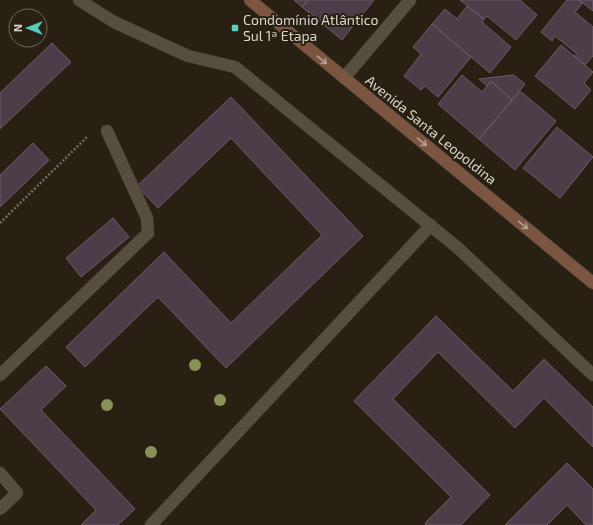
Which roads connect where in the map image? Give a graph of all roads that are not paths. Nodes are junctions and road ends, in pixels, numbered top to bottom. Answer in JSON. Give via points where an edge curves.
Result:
{"nodes":[{"id":1,"x":79,"y":0,"type":"edge"},
{"id":2,"x":250,"y":0,"type":"edge"},
{"id":3,"x":410,"y":0,"type":"edge"},
{"id":4,"x":344,"y":78,"type":"junction"},
{"id":5,"x":107,"y":131,"type":"dead end"},
{"id":6,"x":431,"y":225,"type":"junction"},
{"id":7,"x":593,"y":283,"type":"edge"},
{"id":8,"x":0,"y":375,"type":"edge"},
{"id":9,"x":593,"y":375,"type":"edge"},
{"id":10,"x":0,"y":473,"type":"edge"},
{"id":11,"x":0,"y":509,"type":"edge"},
{"id":12,"x":151,"y":525,"type":"edge"}],
"edges":[{"from":1,"to":6,"type":"street","via":[[114,22],[188,56],[235,67]]},
{"from":2,"to":4,"type":"street","name":"Avenida Santa Leopoldina","one_way":true},
{"from":3,"to":4,"type":"street"},
{"from":4,"to":7,"type":"street","name":"Avenida Santa Leopoldina","one_way":true},
{"from":5,"to":8,"type":"street","via":[[147,218],[148,233]]},
{"from":6,"to":9,"type":"street"},
{"from":6,"to":12,"type":"street"},
{"from":10,"to":11,"type":"street","via":[[17,493]]}]}
